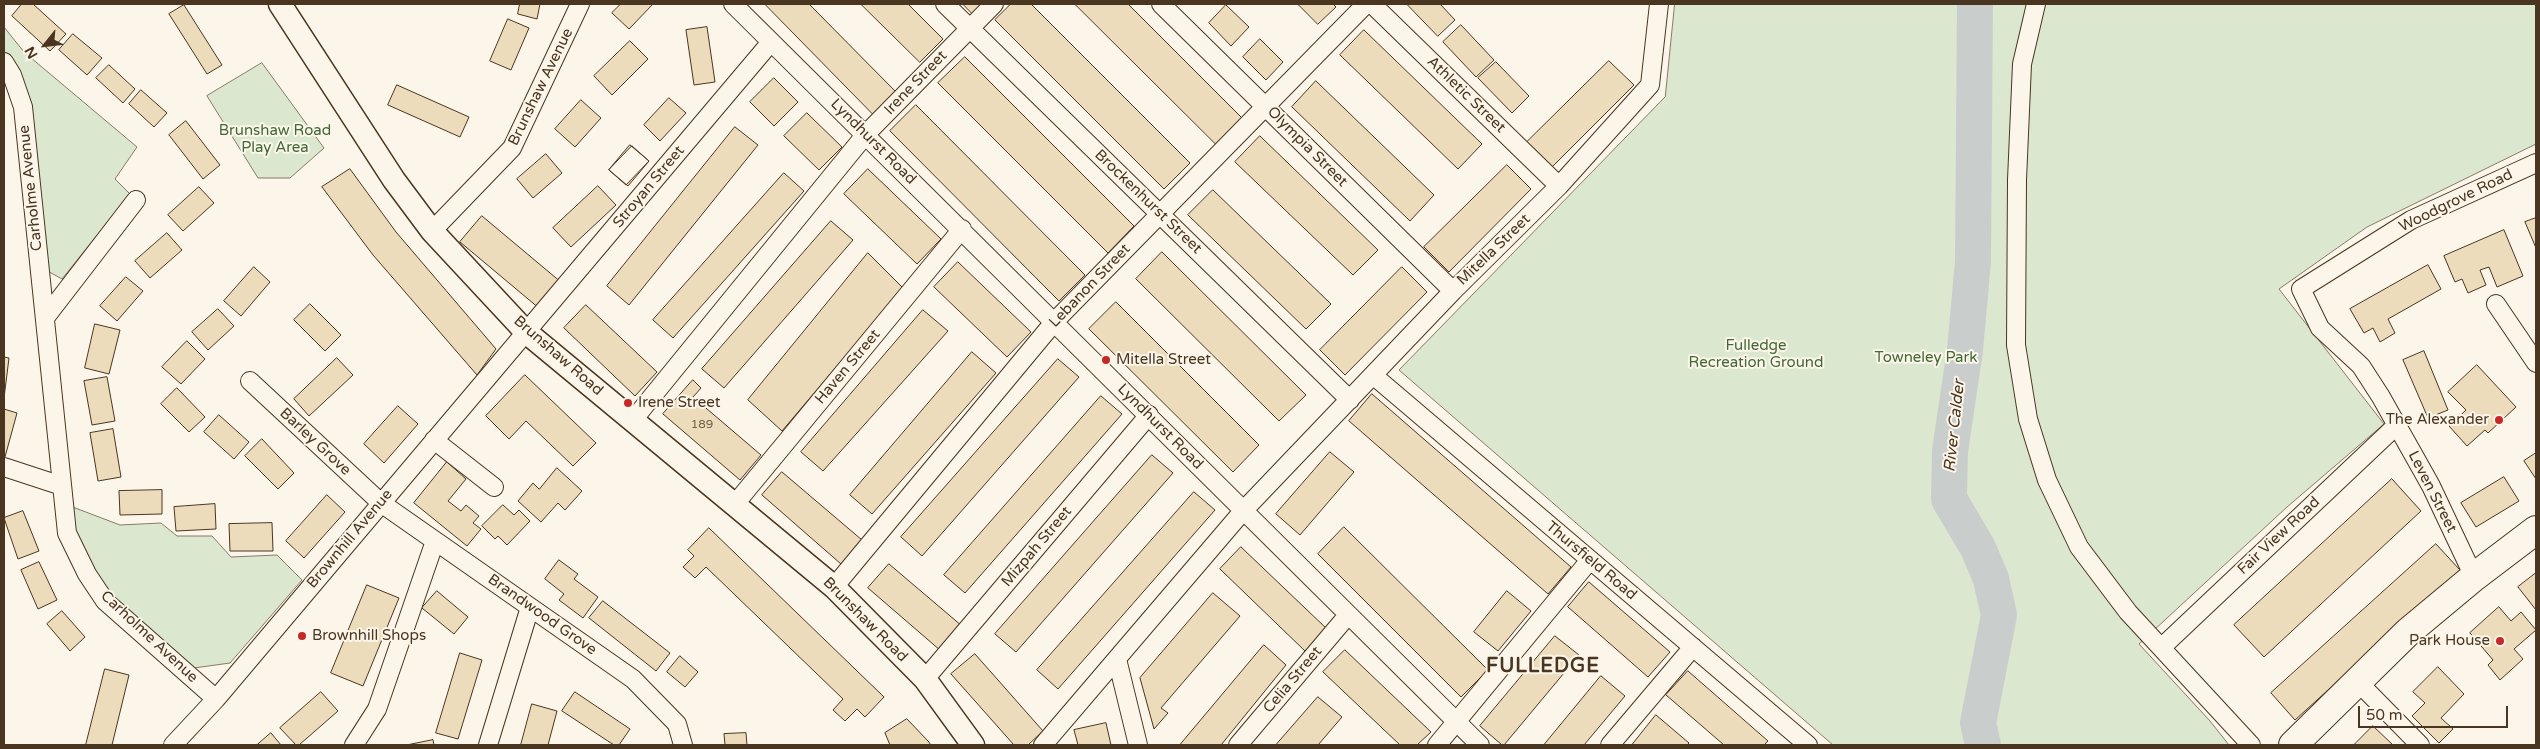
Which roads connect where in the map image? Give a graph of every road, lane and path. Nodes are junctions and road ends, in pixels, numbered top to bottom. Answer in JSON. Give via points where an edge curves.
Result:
{"nodes":[{"id":1,"x":280,"y":4,"type":"edge"},
{"id":2,"x":580,"y":4,"type":"edge"},
{"id":3,"x":733,"y":4,"type":"edge"},
{"id":4,"x":946,"y":4,"type":"edge"},
{"id":5,"x":994,"y":4,"type":"edge"},
{"id":6,"x":1161,"y":4,"type":"edge"},
{"id":7,"x":1366,"y":4,"type":"edge"},
{"id":8,"x":1372,"y":4,"type":"edge"},
{"id":9,"x":1659,"y":4,"type":"edge"},
{"id":10,"x":2036,"y":4,"type":"edge"},
{"id":11,"x":970,"y":28,"type":"junction"},
{"id":12,"x":771,"y":42,"type":"junction"},
{"id":13,"x":4,"y":62,"type":"edge"},
{"id":14,"x":1265,"y":106,"type":"junction"},
{"id":15,"x":866,"y":134,"type":"junction"},
{"id":16,"x":2536,"y":163,"type":"edge"},
{"id":17,"x":1560,"y":186,"type":"junction"},
{"id":18,"x":136,"y":200,"type":"dead end"},
{"id":19,"x":1160,"y":214,"type":"junction"},
{"id":20,"x":962,"y":229,"type":"junction"},
{"id":21,"x":432,"y":231,"type":"junction"},
{"id":22,"x":2301,"y":289,"type":"joint"},
{"id":23,"x":1453,"y":291,"type":"junction"},
{"id":24,"x":2496,"y":304,"type":"dead end"},
{"id":25,"x":45,"y":318,"type":"junction"},
{"id":26,"x":1055,"y":322,"type":"junction"},
{"id":27,"x":526,"y":332,"type":"junction"},
{"id":28,"x":2536,"y":363,"type":"edge"},
{"id":29,"x":1374,"y":376,"type":"junction"},
{"id":30,"x":250,"y":381,"type":"dead end"},
{"id":31,"x":1350,"y":400,"type":"junction"},
{"id":32,"x":1149,"y":415,"type":"junction"},
{"id":33,"x":632,"y":420,"type":"junction"},
{"id":34,"x":2397,"y":425,"type":"junction"},
{"id":35,"x":434,"y":440,"type":"junction"},
{"id":36,"x":4,"y":467,"type":"edge"},
{"id":37,"x":62,"y":486,"type":"junction"},
{"id":38,"x":494,"y":487,"type":"dead end"},
{"id":39,"x":381,"y":503,"type":"junction"},
{"id":40,"x":735,"y":504,"type":"junction"},
{"id":41,"x":1243,"y":511,"type":"junction"},
{"id":42,"x":2536,"y":530,"type":"edge"},
{"id":43,"x":435,"y":541,"type":"junction"},
{"id":44,"x":1590,"y":560,"type":"junction"},
{"id":45,"x":2474,"y":577,"type":"junction"},
{"id":46,"x":834,"y":586,"type":"junction"},
{"id":47,"x":530,"y":607,"type":"junction"},
{"id":48,"x":1348,"y":615,"type":"junction"},
{"id":49,"x":2162,"y":647,"type":"junction"},
{"id":50,"x":1693,"y":648,"type":"junction"},
{"id":51,"x":1117,"y":658,"type":"junction"},
{"id":52,"x":925,"y":679,"type":"junction"},
{"id":53,"x":2358,"y":682,"type":"junction"},
{"id":54,"x":216,"y":699,"type":"junction"},
{"id":55,"x":1457,"y":722,"type":"junction"},
{"id":56,"x":1796,"y":741,"type":"edge"},
{"id":57,"x":172,"y":745,"type":"edge"},
{"id":58,"x":354,"y":745,"type":"edge"},
{"id":59,"x":488,"y":745,"type":"edge"},
{"id":60,"x":683,"y":745,"type":"edge"},
{"id":61,"x":973,"y":745,"type":"edge"},
{"id":62,"x":1043,"y":745,"type":"edge"},
{"id":63,"x":1138,"y":745,"type":"edge"},
{"id":64,"x":1238,"y":745,"type":"edge"},
{"id":65,"x":1437,"y":745,"type":"edge"},
{"id":66,"x":1480,"y":745,"type":"edge"},
{"id":67,"x":1610,"y":745,"type":"edge"},
{"id":68,"x":2251,"y":745,"type":"edge"},
{"id":69,"x":2293,"y":745,"type":"edge"},
{"id":70,"x":2420,"y":745,"type":"edge"}],
"edges":[{"from":1,"to":21,"type":"street","name":"Brunshaw Road","via":[[394,180]]},
{"from":2,"to":21,"type":"street","name":"Brunshaw Avenue","via":[[512,148]]},
{"from":3,"to":12,"type":"street","name":"Lyndhurst Road"},
{"from":4,"to":11,"type":"street","name":"Brockenhurst Street"},
{"from":5,"to":11,"type":"street","name":"Irene Street"},
{"from":6,"to":14,"type":"street","name":"Olympia Street"},
{"from":7,"to":14,"type":"street","name":"Lebanon Street"},
{"from":8,"to":17,"type":"street","name":"Athletic Street"},
{"from":9,"to":17,"type":"street","name":"Mitella Street","via":[[1650,85]]},
{"from":10,"to":49,"type":"street","via":[[2022,64],[2017,180],[2016,345],[2028,419],[2047,480],[2079,547],[2128,612]]},
{"from":11,"to":15,"type":"street","name":"Irene Street"},
{"from":11,"to":19,"type":"street","name":"Brockenhurst Street"},
{"from":12,"to":15,"type":"street","name":"Lyndhurst Road"},
{"from":12,"to":27,"type":"street","name":"Stroyan Street"},
{"from":13,"to":25,"type":"street","name":"Carholme Avenue","via":[[23,107]]},
{"from":14,"to":19,"type":"street","name":"Lebanon Street"},
{"from":14,"to":23,"type":"street","name":"Olympia Street"},
{"from":15,"to":20,"type":"street","name":"Lyndhurst Road"},
{"from":15,"to":33,"type":"street","name":"Irene Street"},
{"from":16,"to":22,"type":"street","name":"Woodgrove Road","via":[[2411,220]]},
{"from":17,"to":23,"type":"street","name":"Mitella Street"},
{"from":18,"to":25,"type":"street"},
{"from":19,"to":26,"type":"street","name":"Lebanon Street"},
{"from":19,"to":31,"type":"street","name":"Brockenhurst Street"},
{"from":20,"to":26,"type":"street","name":"Lyndhurst Road"},
{"from":20,"to":40,"type":"street","name":"Haven Street"},
{"from":21,"to":27,"type":"street","name":"Brunshaw Road"},
{"from":22,"to":34,"type":"street","name":"Leven Street","via":[[2320,328],[2361,366]]},
{"from":23,"to":29,"type":"street","name":"Mitella Street"},
{"from":24,"to":28,"type":"street"},
{"from":25,"to":37,"type":"street","name":"Carholme Avenue"},
{"from":26,"to":32,"type":"street","name":"Lyndhurst Road"},
{"from":26,"to":46,"type":"street","name":"Lebanon Street"},
{"from":27,"to":33,"type":"street","name":"Brunshaw Road"},
{"from":27,"to":35,"type":"street","name":"Brownhill Avenue"},
{"from":29,"to":31,"type":"street","name":"Mitella Street"},
{"from":29,"to":44,"type":"street","name":"Thursfield Road"},
{"from":30,"to":39,"type":"street","name":"Barley Grove"},
{"from":31,"to":41,"type":"street","name":"Mitella Street"},
{"from":32,"to":41,"type":"street","name":"Lyndhurst Road"},
{"from":32,"to":52,"type":"street","name":"Mizpah Street"},
{"from":33,"to":40,"type":"street","name":"Brunshaw Road"},
{"from":34,"to":45,"type":"street","name":"Leven Street","via":[[2431,486]]},
{"from":34,"to":49,"type":"street","name":"Fair View Road"},
{"from":35,"to":38,"type":"street"},
{"from":35,"to":39,"type":"street","name":"Brownhill Avenue"},
{"from":36,"to":37,"type":"street"},
{"from":37,"to":54,"type":"street","name":"Carholme Avenue","via":[[67,533],[87,574],[105,600]]},
{"from":39,"to":43,"type":"street","name":"Brandwood Grove"},
{"from":39,"to":54,"type":"street","name":"Brownhill Avenue"},
{"from":40,"to":46,"type":"street","name":"Brunshaw Road"},
{"from":41,"to":48,"type":"street","name":"Lyndhurst Road"},
{"from":41,"to":51,"type":"street","name":"Mitella Street"},
{"from":42,"to":45,"type":"highway"},
{"from":43,"to":47,"type":"street","name":"Brandwood Grove"},
{"from":43,"to":58,"type":"street","via":[[377,708]]},
{"from":44,"to":50,"type":"street","name":"Thursfield Road"},
{"from":44,"to":55,"type":"street"},
{"from":45,"to":53,"type":"highway","via":[[2408,632]]},
{"from":46,"to":52,"type":"street","name":"Brunshaw Road"},
{"from":47,"to":59,"type":"street"},
{"from":47,"to":60,"type":"street","name":"Brandwood Grove","via":[[633,679],[677,724]]},
{"from":48,"to":55,"type":"street","name":"Lyndhurst Road"},
{"from":48,"to":64,"type":"street","name":"Celia Street"},
{"from":49,"to":68,"type":"street"},
{"from":50,"to":56,"type":"street","name":"Thursfield Road"},
{"from":50,"to":67,"type":"street"},
{"from":51,"to":62,"type":"street","name":"Mitella Street"},
{"from":51,"to":63,"type":"street"},
{"from":52,"to":61,"type":"street","name":"Brunshaw Road"},
{"from":53,"to":69,"type":"highway"},
{"from":53,"to":70,"type":"street"},
{"from":54,"to":57,"type":"street","name":"Brownhill Avenue"},
{"from":55,"to":65,"type":"street"},
{"from":55,"to":66,"type":"street","name":"Lyndhurst Road"}]}
